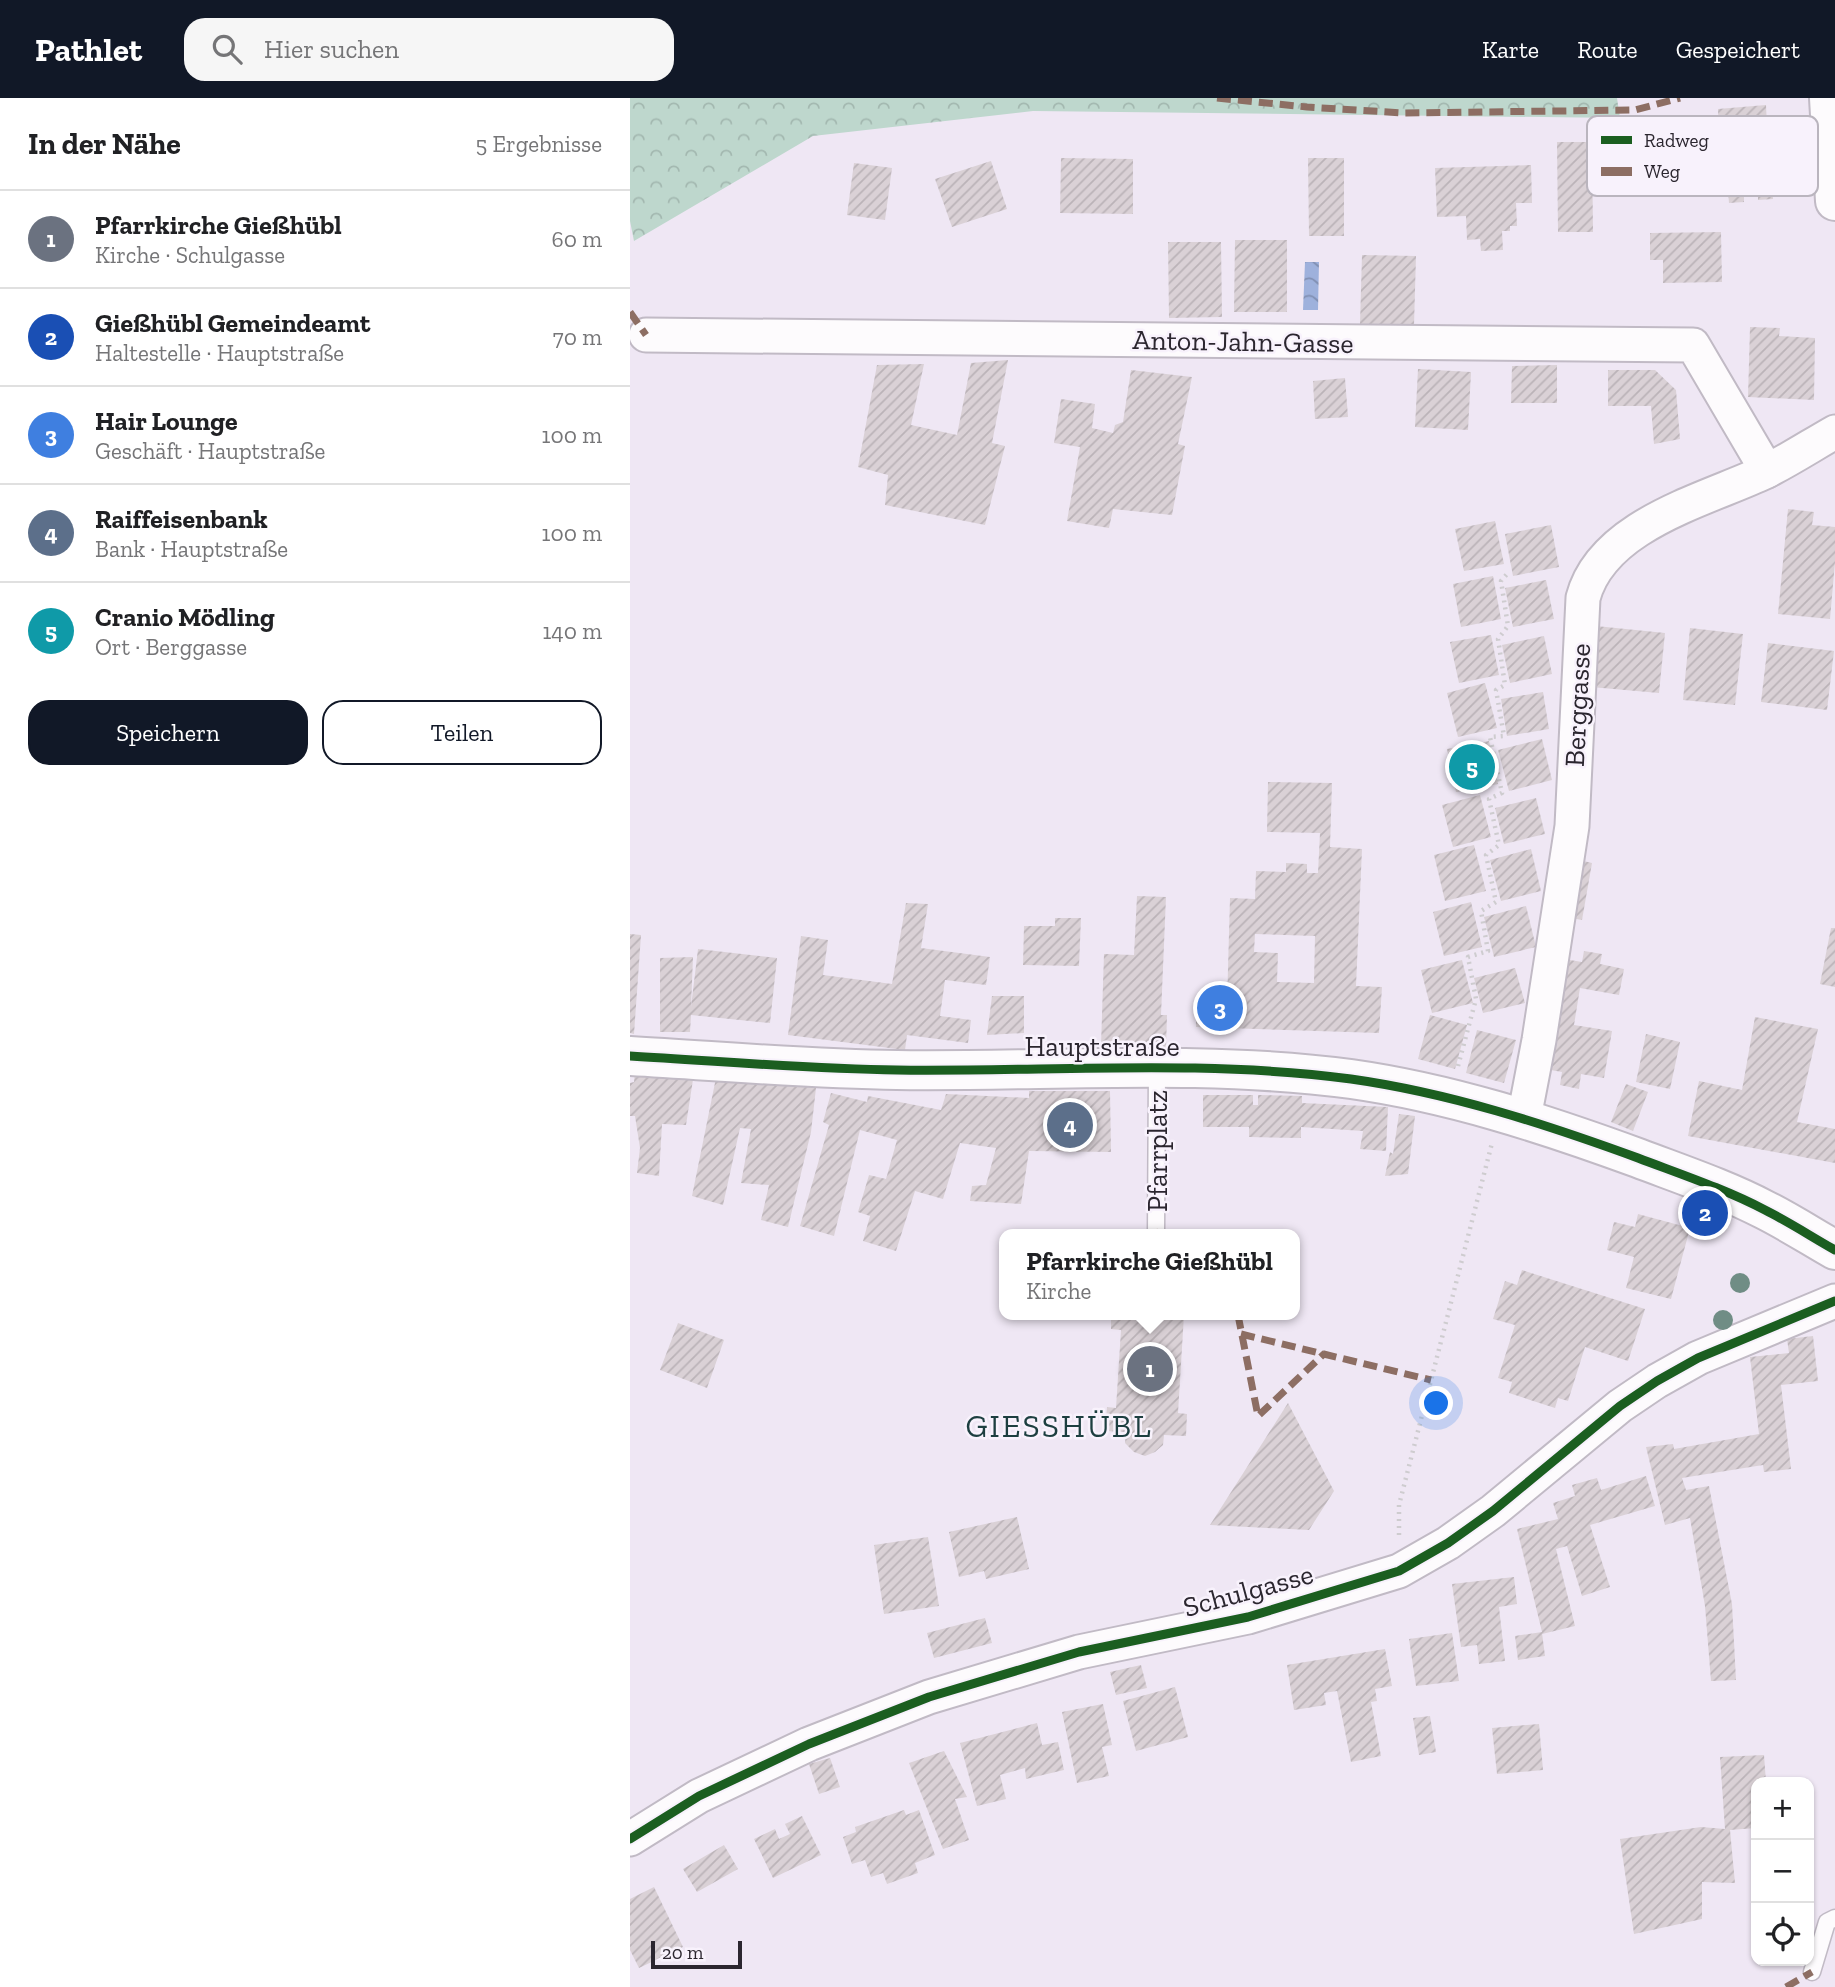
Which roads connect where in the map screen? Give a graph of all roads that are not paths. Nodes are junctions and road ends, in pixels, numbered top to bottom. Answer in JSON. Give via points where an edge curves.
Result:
{"nodes":[{"id":1,"x":1829,"y":98,"type":"edge"},
{"id":2,"x":1835,"y":201,"type":"edge"},
{"id":3,"x":646,"y":335,"type":"dead end"},
{"id":4,"x":1835,"y":432,"type":"edge"},
{"id":5,"x":1767,"y":471,"type":"junction"},
{"id":6,"x":630,"y":1056,"type":"edge"},
{"id":7,"x":1157,"y":1068,"type":"junction"},
{"id":8,"x":1512,"y":1114,"type":"junction"},
{"id":9,"x":1156,"y":1229,"type":"edge"},
{"id":10,"x":1835,"y":1250,"type":"edge"},
{"id":11,"x":1835,"y":1301,"type":"edge"},
{"id":12,"x":630,"y":1839,"type":"edge"},
{"id":13,"x":1835,"y":1918,"type":"edge"},
{"id":14,"x":1812,"y":1972,"type":"dead end"}],
"edges":[{"from":1,"to":2,"type":"street"},
{"from":3,"to":5,"type":"street","name":"Anton-Jahn-Gasse","via":[[1693,345]]},
{"from":4,"to":5,"type":"street","name":"Berggasse"},
{"from":5,"to":8,"type":"street","name":"Berggasse","via":[[1657,518],[1617,546],[1587,581],[1572,826],[1539,1040]]},
{"from":6,"to":7,"type":"street","name":"Hauptstraße","via":[[896,1070]]},
{"from":7,"to":8,"type":"street","name":"Hauptstraße","via":[[1263,1070],[1353,1080]]},
{"from":7,"to":9,"type":"lane","name":"Pfarrplatz"},
{"from":8,"to":10,"type":"street","name":"Hauptstraße","via":[[1727,1193]]},
{"from":11,"to":12,"type":"street","name":"Schulgasse","via":[[1698,1358],[1657,1381],[1493,1511],[1399,1571],[1248,1617],[1079,1653],[929,1697],[808,1744],[699,1796]]},
{"from":13,"to":14,"type":"lane","via":[[1827,1922]]}]}
